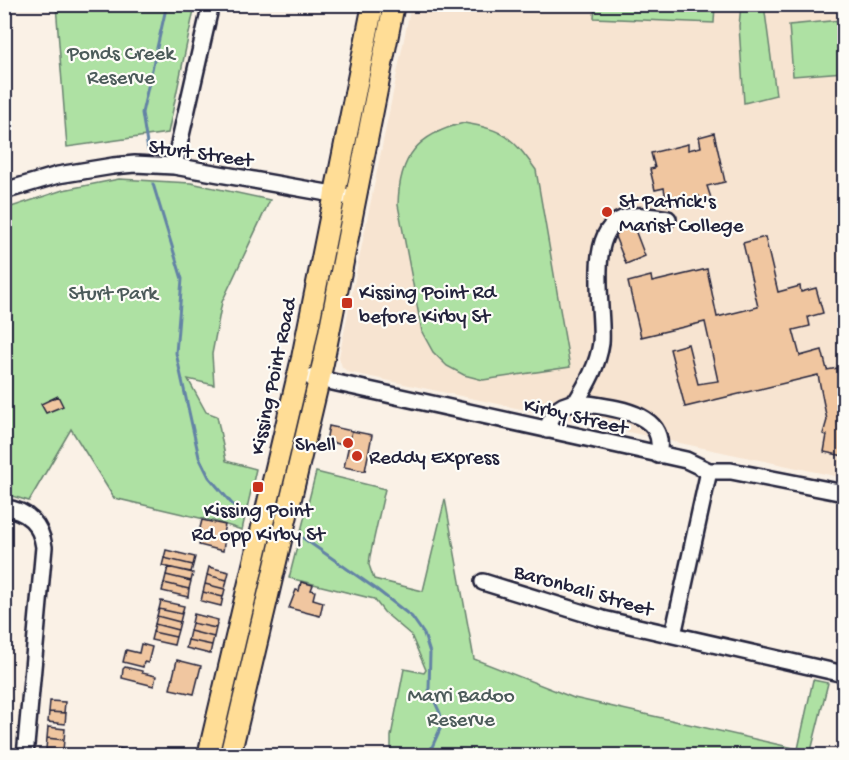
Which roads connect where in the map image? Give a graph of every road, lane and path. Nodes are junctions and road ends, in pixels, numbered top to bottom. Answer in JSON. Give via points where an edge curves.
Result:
{"nodes":[{"id":1,"x":211,"y":4,"type":"edge"},
{"id":2,"x":373,"y":4,"type":"edge"},
{"id":3,"x":394,"y":4,"type":"edge"},
{"id":4,"x":174,"y":166,"type":"junction"},
{"id":5,"x":4,"y":191,"type":"edge"},
{"id":6,"x":334,"y":194,"type":"junction"},
{"id":7,"x":357,"y":198,"type":"junction"},
{"id":8,"x":668,"y":219,"type":"dead end"},
{"id":9,"x":298,"y":375,"type":"junction"},
{"id":10,"x":605,"y":377,"type":"dead end"},
{"id":11,"x":320,"y":379,"type":"junction"},
{"id":12,"x":579,"y":396,"type":"junction"},
{"id":13,"x":547,"y":430,"type":"junction"},
{"id":14,"x":658,"y":455,"type":"junction"},
{"id":15,"x":709,"y":471,"type":"junction"},
{"id":16,"x":844,"y":493,"type":"edge"},
{"id":17,"x":4,"y":508,"type":"edge"},
{"id":18,"x":483,"y":582,"type":"dead end"},
{"id":19,"x":673,"y":635,"type":"junction"},
{"id":20,"x":844,"y":674,"type":"edge"},
{"id":21,"x":25,"y":756,"type":"edge"},
{"id":22,"x":208,"y":756,"type":"edge"},
{"id":23,"x":230,"y":756,"type":"edge"}],
"edges":[{"from":1,"to":4,"type":"street"},
{"from":2,"to":6,"type":"main road","name":"Kissing Point Road"},
{"from":3,"to":7,"type":"main road"},
{"from":4,"to":5,"type":"street","name":"Sturt Street","via":[[135,164],[87,169]]},
{"from":4,"to":6,"type":"street","name":"Sturt Street"},
{"from":6,"to":7,"type":"street","name":"Sturt Street"},
{"from":6,"to":9,"type":"main road","name":"Kissing Point Road"},
{"from":7,"to":11,"type":"main road"},
{"from":8,"to":12,"type":"street","via":[[643,215],[622,219],[608,229],[598,263],[601,344],[592,374]]},
{"from":9,"to":11,"type":"street","name":"Kirby Street"},
{"from":9,"to":22,"type":"main road","name":"Kissing Point Road"},
{"from":10,"to":12,"type":"street"},
{"from":11,"to":13,"type":"street","name":"Kirby Street"},
{"from":11,"to":23,"type":"main road"},
{"from":12,"to":13,"type":"street","via":[[554,412]]},
{"from":12,"to":14,"type":"street","via":[[650,423],[658,433]]},
{"from":13,"to":14,"type":"street","name":"Kirby Street"},
{"from":14,"to":15,"type":"street","name":"Kirby Street","via":[[693,462]]},
{"from":15,"to":16,"type":"street","name":"Kirby Street","via":[[731,471]]},
{"from":15,"to":19,"type":"street","name":"Baronbali Street"},
{"from":17,"to":21,"type":"street","via":[[21,512],[35,522],[44,547]]},
{"from":18,"to":19,"type":"street","name":"Baronbali Street","via":[[603,619]]},
{"from":19,"to":20,"type":"street","name":"Baronbali Street"}]}
